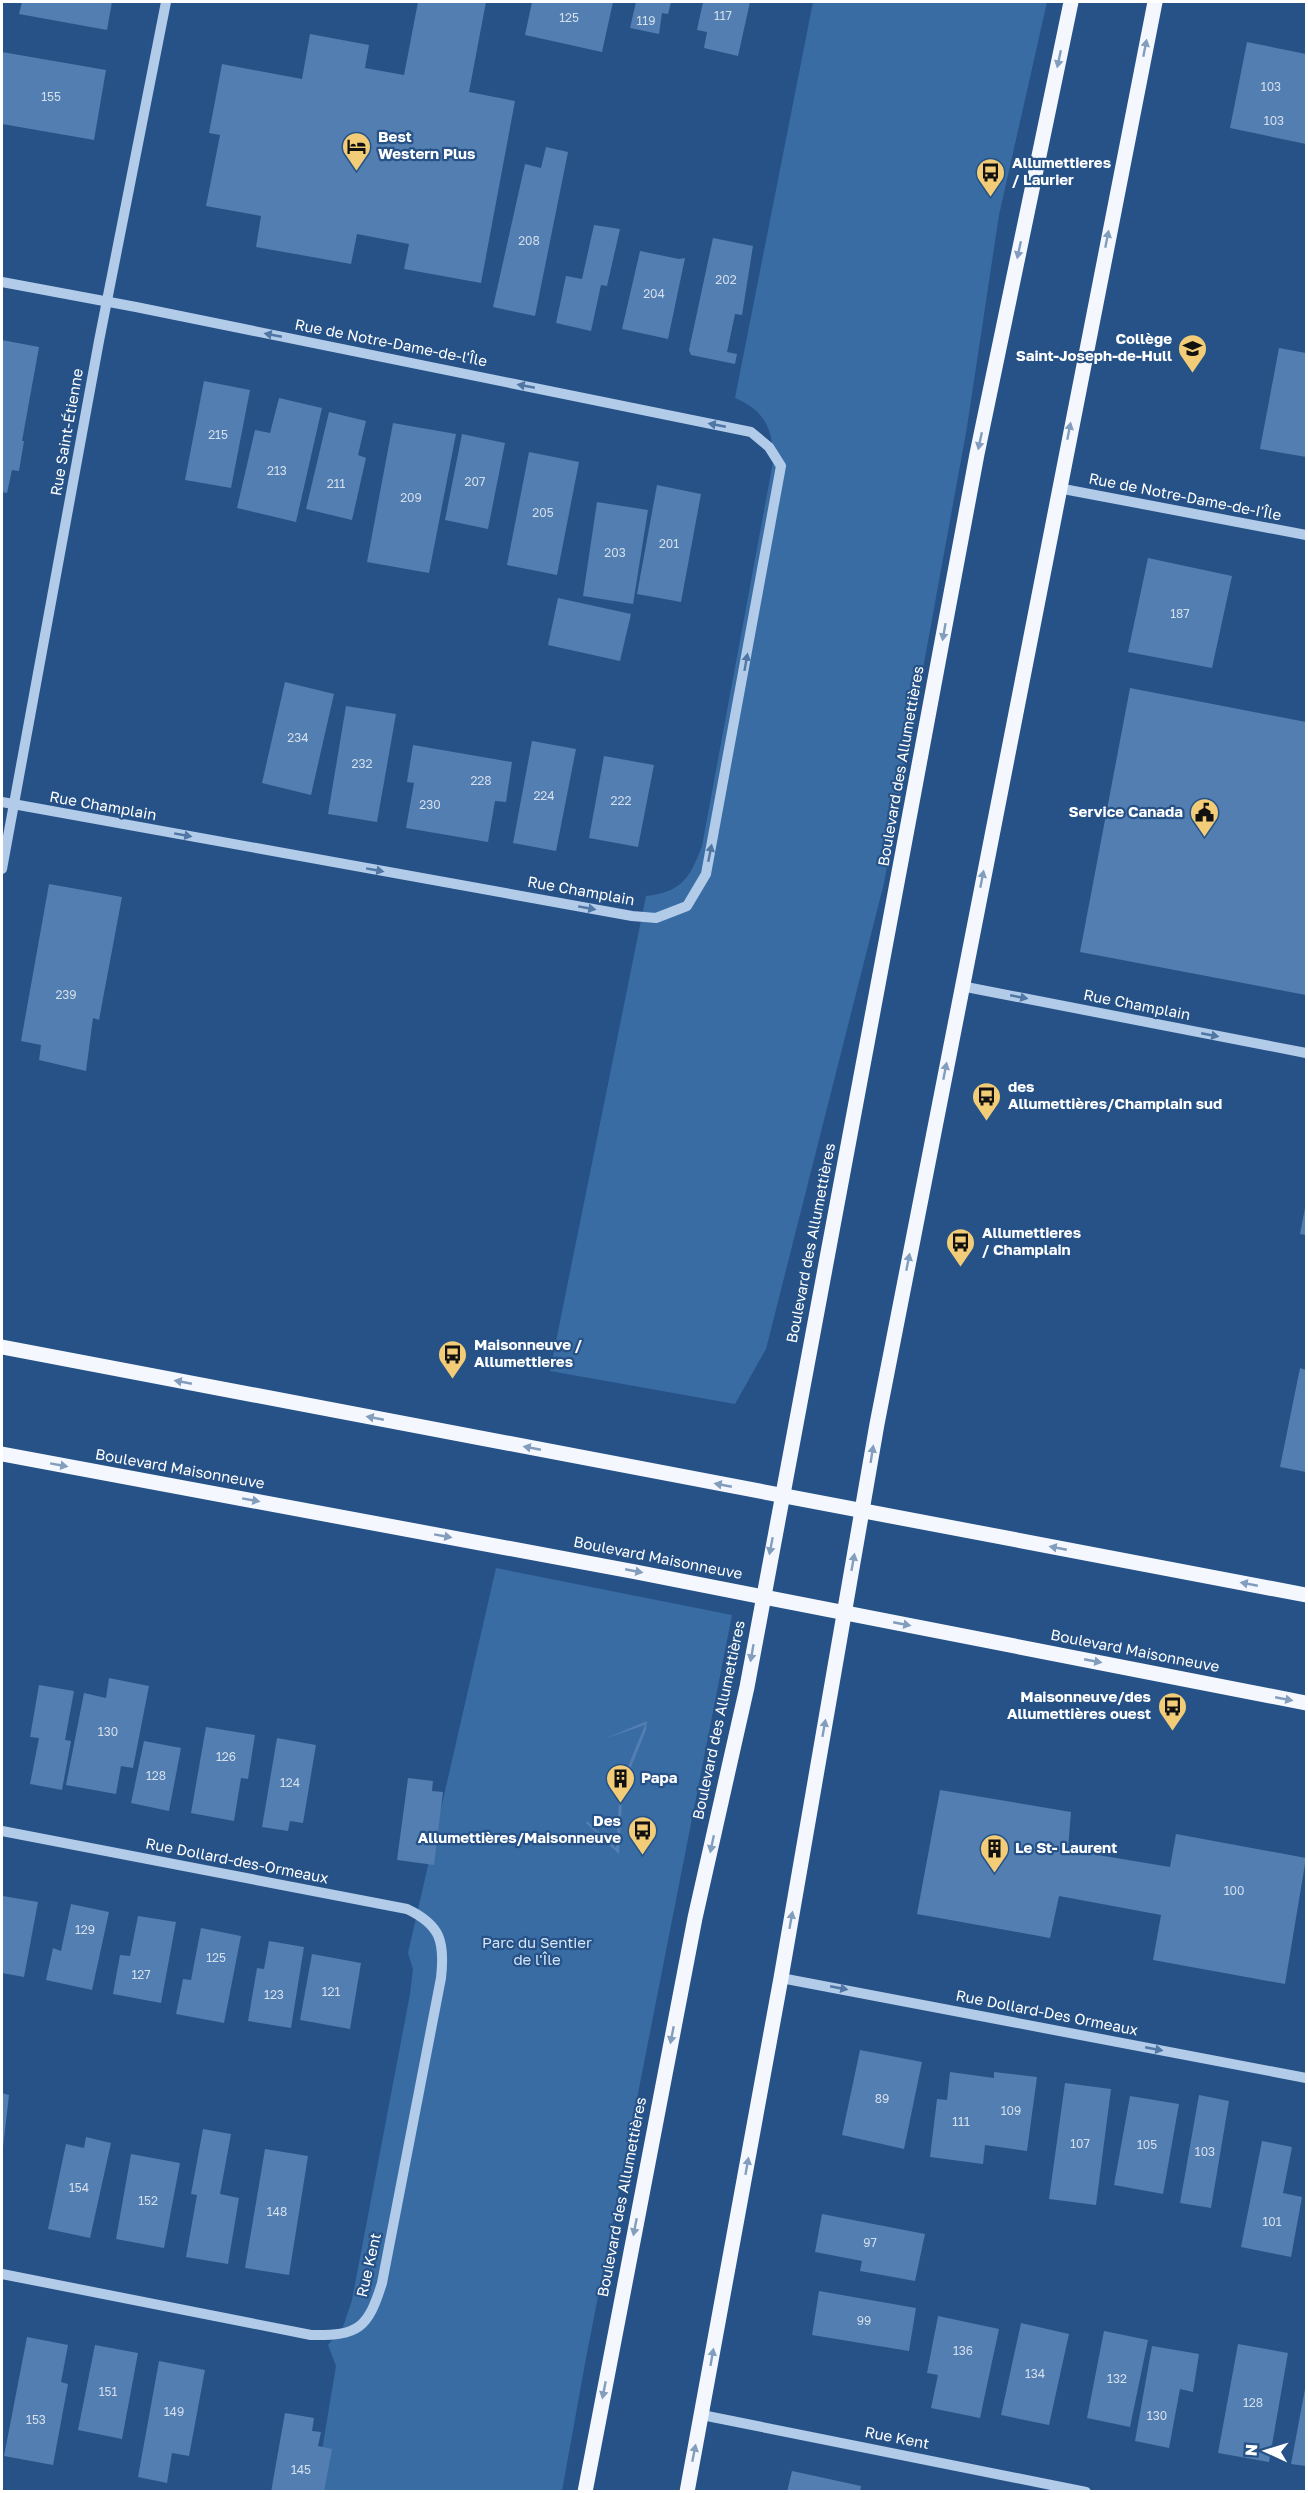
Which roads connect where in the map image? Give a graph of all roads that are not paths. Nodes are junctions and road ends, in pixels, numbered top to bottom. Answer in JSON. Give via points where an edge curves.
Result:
{"nodes":[{"id":1,"x":166,"y":2,"type":"edge"},
{"id":2,"x":1071,"y":2,"type":"edge"},
{"id":3,"x":1155,"y":2,"type":"edge"},
{"id":4,"x":2,"y":282,"type":"edge"},
{"id":5,"x":107,"y":301,"type":"junction"},
{"id":6,"x":769,"y":447,"type":"joint"},
{"id":7,"x":1058,"y":488,"type":"junction"},
{"id":8,"x":1306,"y":535,"type":"edge"},
{"id":9,"x":2,"y":802,"type":"edge"},
{"id":10,"x":15,"y":804,"type":"junction"},
{"id":11,"x":2,"y":869,"type":"edge"},
{"id":12,"x":961,"y":986,"type":"junction"},
{"id":13,"x":1306,"y":1053,"type":"edge"},
{"id":14,"x":2,"y":1347,"type":"edge"},
{"id":15,"x":2,"y":1454,"type":"edge"},
{"id":16,"x":781,"y":1496,"type":"junction"},
{"id":17,"x":862,"y":1512,"type":"junction"},
{"id":18,"x":1306,"y":1595,"type":"edge"},
{"id":19,"x":762,"y":1596,"type":"junction"},
{"id":20,"x":844,"y":1612,"type":"junction"},
{"id":21,"x":1306,"y":1703,"type":"edge"},
{"id":22,"x":2,"y":1831,"type":"edge"},
{"id":23,"x":444,"y":1953,"type":"joint"},
{"id":24,"x":782,"y":1978,"type":"junction"},
{"id":25,"x":1306,"y":2078,"type":"edge"},
{"id":26,"x":2,"y":2274,"type":"edge"},
{"id":27,"x":702,"y":2415,"type":"junction"},
{"id":28,"x":585,"y":2492,"type":"edge"},
{"id":29,"x":687,"y":2492,"type":"edge"},
{"id":30,"x":1086,"y":2492,"type":"edge"}],
"edges":[{"from":1,"to":5,"type":"street","name":"Rue Saint-Étienne"},
{"from":2,"to":16,"type":"main road","name":"Boulevard des Allumettières","one_way":true,"via":[[977,454]]},
{"from":7,"to":3,"type":"main road","one_way":true},
{"from":4,"to":5,"type":"street","name":"Rue de Notre-Dame-de-l'Île"},
{"from":6,"to":5,"type":"street","name":"Rue de Notre-Dame-de-l'Île","one_way":true,"via":[[751,432]]},
{"from":5,"to":10,"type":"street","name":"Rue Saint-Étienne"},
{"from":10,"to":6,"type":"street","name":"Rue Champlain","one_way":true,"via":[[632,916],[656,918],[687,906],[706,874],[781,466]]},
{"from":7,"to":8,"type":"street","name":"Rue de Notre-Dame-de-I'Île"},
{"from":12,"to":7,"type":"main road","one_way":true},
{"from":9,"to":10,"type":"street","name":"Rue Champlain"},
{"from":10,"to":11,"type":"street","name":"Rue Saint-Étienne"},
{"from":12,"to":13,"type":"street","name":"Rue Champlain","one_way":true},
{"from":17,"to":12,"type":"main road","one_way":true},
{"from":16,"to":14,"type":"main road","one_way":true},
{"from":15,"to":19,"type":"main road","name":"Boulevard Maisonneuve","one_way":true},
{"from":16,"to":17,"type":"main road"},
{"from":16,"to":19,"type":"main road","name":"Boulevard des Allumettières","one_way":true},
{"from":18,"to":17,"type":"main road","one_way":true},
{"from":20,"to":17,"type":"main road","one_way":true},
{"from":19,"to":20,"type":"main road","name":"Boulevard Maisonneuve"},
{"from":19,"to":28,"type":"main road","name":"Boulevard des Allumettières","one_way":true,"via":[[747,1687],[695,1918]]},
{"from":20,"to":21,"type":"main road","name":"Boulevard Maisonneuve","one_way":true},
{"from":24,"to":20,"type":"main road","one_way":true},
{"from":22,"to":23,"type":"street","name":"Rue Dollard-des-Ormeaux","via":[[407,1909],[427,1918]]},
{"from":23,"to":26,"type":"street","name":"Rue Kent","via":[[382,2283],[373,2311],[359,2328],[335,2335],[311,2335]]},
{"from":24,"to":25,"type":"street","name":"Rue Dollard-Des Ormeaux","one_way":true},
{"from":27,"to":24,"type":"main road","one_way":true},
{"from":29,"to":27,"type":"main road","one_way":true},
{"from":27,"to":30,"type":"street","name":"Rue Kent"}]}
